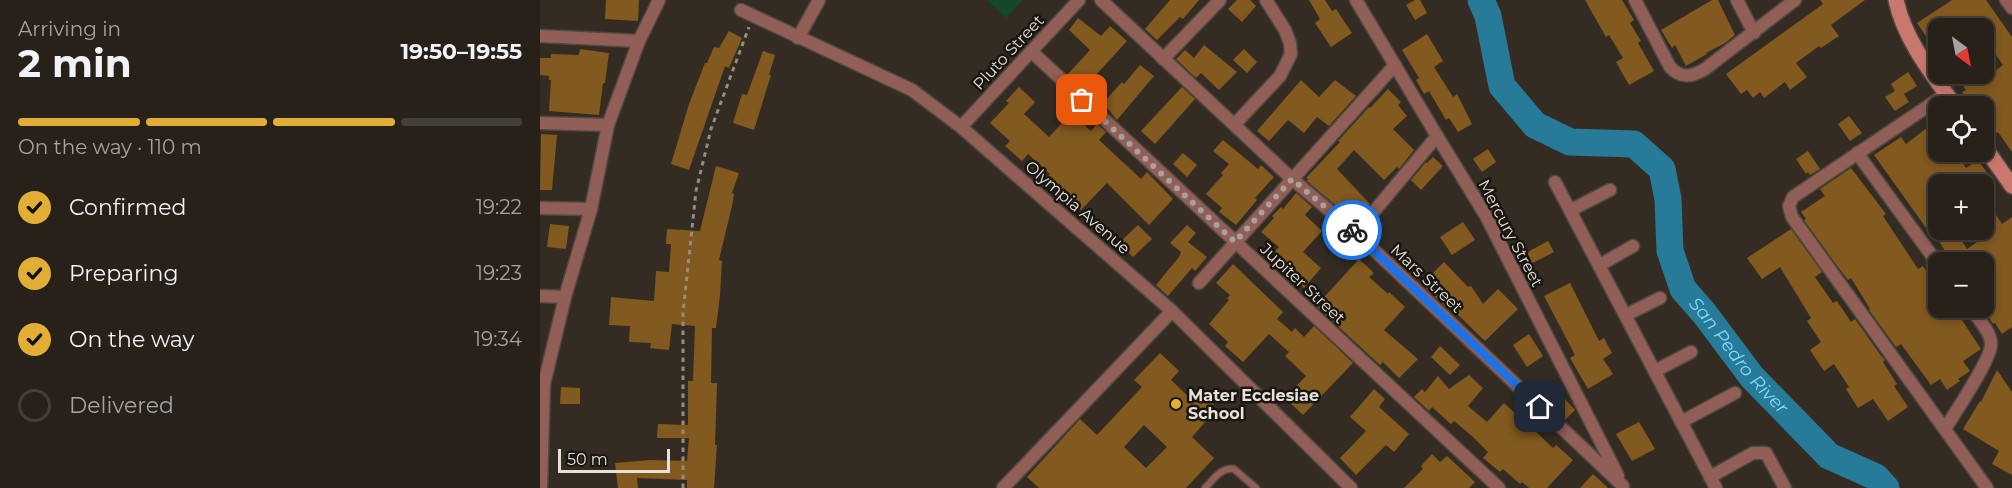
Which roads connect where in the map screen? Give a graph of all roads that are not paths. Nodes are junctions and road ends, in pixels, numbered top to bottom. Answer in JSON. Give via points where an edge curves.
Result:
{"nodes":[{"id":1,"x":659,"y":0,"type":"edge"},
{"id":2,"x":819,"y":0,"type":"edge"},
{"id":3,"x":1079,"y":0,"type":"edge"},
{"id":4,"x":1101,"y":0,"type":"edge"},
{"id":5,"x":1220,"y":0,"type":"edge"},
{"id":6,"x":1266,"y":0,"type":"edge"},
{"id":7,"x":1356,"y":0,"type":"edge"},
{"id":8,"x":1635,"y":0,"type":"edge"},
{"id":9,"x":1737,"y":0,"type":"edge"},
{"id":10,"x":1795,"y":0,"type":"edge"},
{"id":11,"x":1896,"y":0,"type":"edge"},
{"id":12,"x":2006,"y":0,"type":"edge"},
{"id":13,"x":2012,"y":8,"type":"edge"},
{"id":14,"x":741,"y":10,"type":"dead end"},
{"id":15,"x":1754,"y":33,"type":"junction"},
{"id":16,"x":540,"y":36,"type":"edge"},
{"id":17,"x":798,"y":38,"type":"junction"},
{"id":18,"x":639,"y":41,"type":"junction"},
{"id":19,"x":1032,"y":52,"type":"junction"},
{"id":20,"x":1163,"y":59,"type":"junction"},
{"id":21,"x":1395,"y":65,"type":"junction"},
{"id":22,"x":1948,"y":96,"type":"edge"},
{"id":23,"x":1928,"y":113,"type":"edge"},
{"id":24,"x":540,"y":123,"type":"edge"},
{"id":25,"x":1235,"y":124,"type":"junction"},
{"id":26,"x":608,"y":125,"type":"junction"},
{"id":27,"x":961,"y":127,"type":"junction"},
{"id":28,"x":1437,"y":136,"type":"junction"},
{"id":29,"x":1857,"y":153,"type":"junction"},
{"id":30,"x":1994,"y":161,"type":"edge"},
{"id":31,"x":1292,"y":179,"type":"junction"},
{"id":32,"x":1556,"y":182,"type":"dead end"},
{"id":33,"x":2012,"y":186,"type":"edge"},
{"id":34,"x":1610,"y":190,"type":"dead end"},
{"id":35,"x":540,"y":208,"type":"edge"},
{"id":36,"x":591,"y":209,"type":"junction"},
{"id":37,"x":1571,"y":210,"type":"junction"},
{"id":38,"x":1356,"y":233,"type":"junction"},
{"id":39,"x":1235,"y":242,"type":"junction"},
{"id":40,"x":1633,"y":246,"type":"dead end"},
{"id":41,"x":1929,"y":252,"type":"edge"},
{"id":42,"x":1600,"y":265,"type":"junction"},
{"id":43,"x":1199,"y":283,"type":"dead end"},
{"id":44,"x":540,"y":296,"type":"edge"},
{"id":45,"x":565,"y":297,"type":"junction"},
{"id":46,"x":1660,"y":298,"type":"dead end"},
{"id":47,"x":1172,"y":310,"type":"junction"},
{"id":48,"x":1626,"y":315,"type":"junction"},
{"id":49,"x":1977,"y":318,"type":"edge"},
{"id":50,"x":1691,"y":352,"type":"dead end"},
{"id":51,"x":1655,"y":371,"type":"junction"},
{"id":52,"x":542,"y":384,"type":"edge"},
{"id":53,"x":1735,"y":393,"type":"dead end"},
{"id":54,"x":1681,"y":422,"type":"junction"},
{"id":55,"x":1945,"y":429,"type":"junction"},
{"id":56,"x":541,"y":480,"type":"edge"},
{"id":57,"x":1713,"y":482,"type":"edge"},
{"id":58,"x":1624,"y":487,"type":"edge"},
{"id":59,"x":1003,"y":488,"type":"edge"},
{"id":60,"x":1205,"y":488,"type":"edge"},
{"id":61,"x":1256,"y":488,"type":"edge"},
{"id":62,"x":1351,"y":488,"type":"edge"},
{"id":63,"x":1499,"y":488,"type":"edge"},
{"id":64,"x":1785,"y":488,"type":"edge"},
{"id":65,"x":1987,"y":488,"type":"edge"}],
"edges":[{"from":1,"to":18,"type":"street"},
{"from":2,"to":17,"type":"street"},
{"from":3,"to":19,"type":"street","name":"Pluto Street"},
{"from":4,"to":20,"type":"street","name":"Mars Street"},
{"from":5,"to":20,"type":"street"},
{"from":6,"to":25,"type":"street","via":[[1285,30],[1291,54],[1280,76]]},
{"from":7,"to":21,"type":"street","name":"Mercury Street"},
{"from":8,"to":15,"type":"street","via":[[1670,67],[1684,76],[1705,69]]},
{"from":9,"to":15,"type":"street"},
{"from":10,"to":15,"type":"street"},
{"from":11,"to":22,"type":"main road","via":[[1907,34]]},
{"from":12,"to":13,"type":"street"},
{"from":14,"to":17,"type":"street","name":"Olympia Avenue"},
{"from":16,"to":18,"type":"street"},
{"from":17,"to":27,"type":"street","name":"Olympia Avenue","via":[[912,90]]},
{"from":18,"to":26,"type":"street"},
{"from":19,"to":27,"type":"street","name":"Pluto Street"},
{"from":19,"to":39,"type":"street","name":"Jupiter Street"},
{"from":20,"to":25,"type":"street","name":"Mars Street"},
{"from":21,"to":28,"type":"street","name":"Mercury Street"},
{"from":21,"to":31,"type":"street"},
{"from":23,"to":29,"type":"street"},
{"from":24,"to":26,"type":"street"},
{"from":25,"to":31,"type":"street","name":"Mars Street"},
{"from":26,"to":36,"type":"street"},
{"from":27,"to":47,"type":"street","name":"Olympia Avenue"},
{"from":28,"to":38,"type":"street"},
{"from":28,"to":58,"type":"street","name":"Mercury Street","via":[[1486,216]]},
{"from":29,"to":41,"type":"street"},
{"from":29,"to":55,"type":"street","via":[[1793,197],[1789,206],[1792,218]]},
{"from":30,"to":33,"type":"main road"},
{"from":31,"to":38,"type":"street","name":"Mars Street"},
{"from":31,"to":39,"type":"street"},
{"from":32,"to":37,"type":"street"},
{"from":34,"to":37,"type":"street"},
{"from":35,"to":36,"type":"street"},
{"from":36,"to":45,"type":"street"},
{"from":37,"to":42,"type":"street"},
{"from":38,"to":58,"type":"street","name":"Mars Street"},
{"from":39,"to":43,"type":"street"},
{"from":39,"to":63,"type":"street","name":"Jupiter Street"},
{"from":40,"to":42,"type":"street"},
{"from":42,"to":48,"type":"street"},
{"from":44,"to":45,"type":"street"},
{"from":45,"to":52,"type":"street"},
{"from":46,"to":48,"type":"street"},
{"from":47,"to":59,"type":"street"},
{"from":47,"to":62,"type":"street","name":"Olympia Avenue"},
{"from":48,"to":51,"type":"street"},
{"from":49,"to":55,"type":"street","via":[[1992,344],[1988,358]]},
{"from":50,"to":51,"type":"street"},
{"from":51,"to":54,"type":"street"},
{"from":52,"to":56,"type":"street"},
{"from":53,"to":54,"type":"street"},
{"from":54,"to":57,"type":"street"},
{"from":55,"to":65,"type":"street"},
{"from":57,"to":64,"type":"street","via":[[1753,453],[1766,453]]},
{"from":60,"to":61,"type":"lane","via":[[1229,468]]}]}
